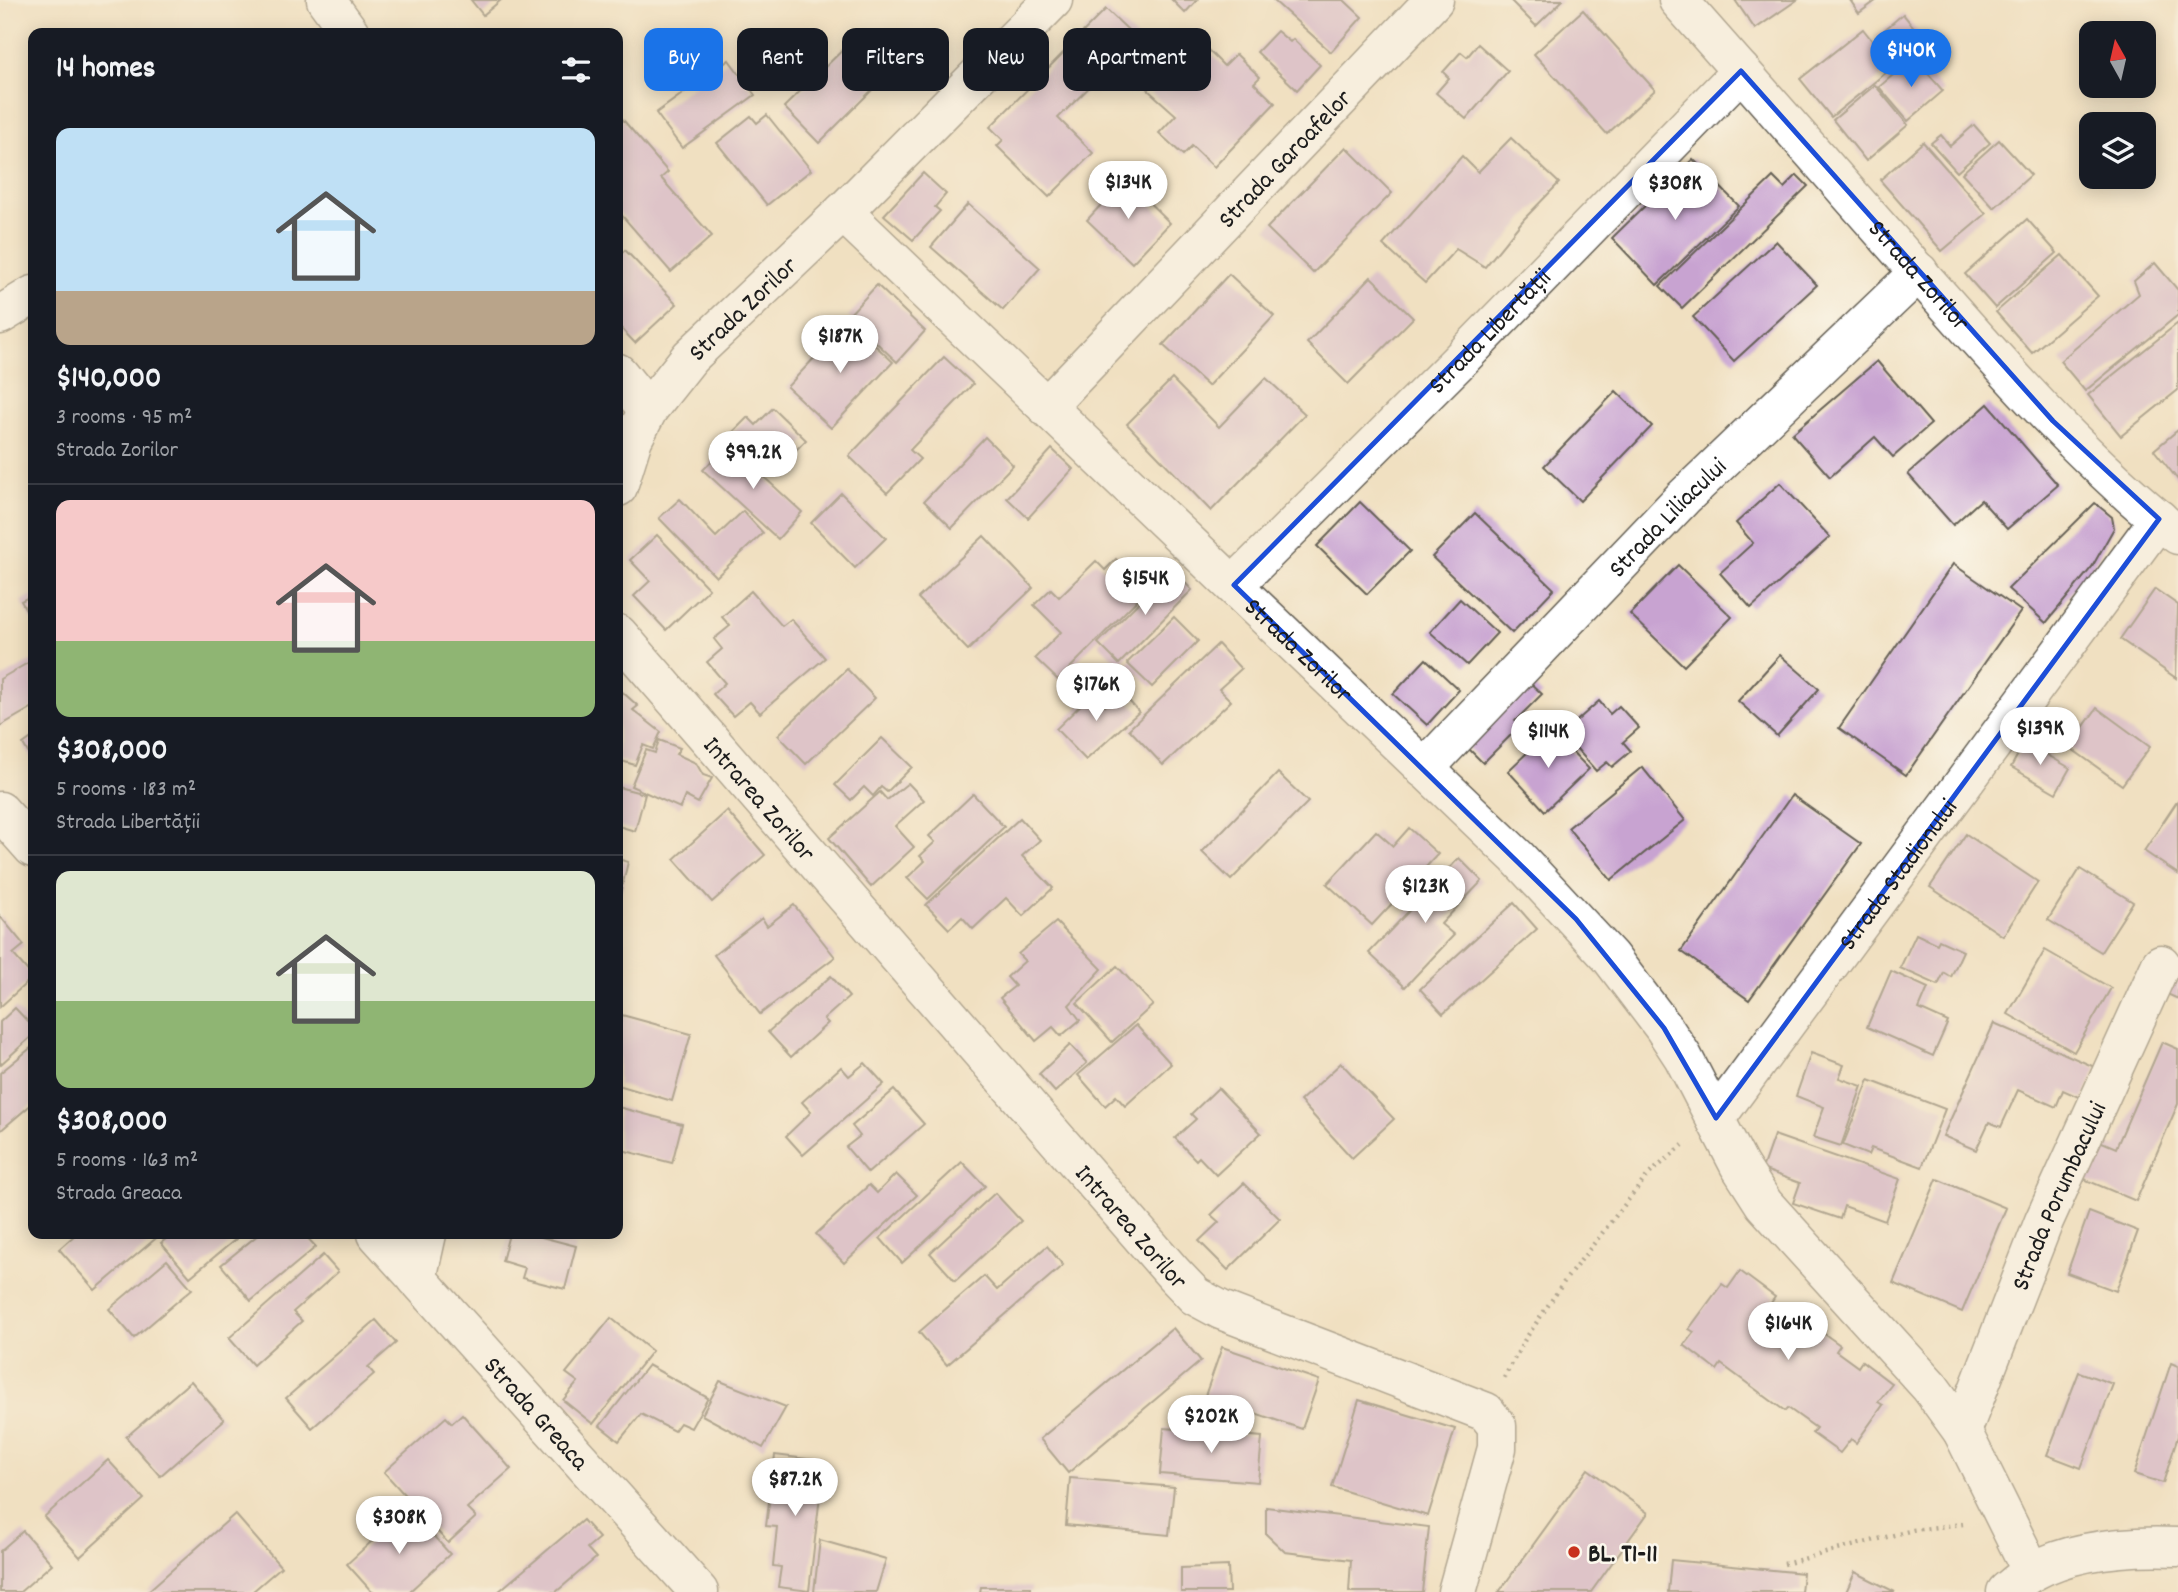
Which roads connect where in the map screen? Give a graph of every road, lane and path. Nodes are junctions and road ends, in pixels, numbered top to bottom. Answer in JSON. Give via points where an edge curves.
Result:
{"nodes":[{"id":1,"x":326,"y":0,"type":"edge"},
{"id":2,"x":1053,"y":0,"type":"edge"},
{"id":3,"x":1434,"y":0,"type":"edge"},
{"id":4,"x":1678,"y":0,"type":"edge"},
{"id":5,"x":346,"y":28,"type":"edge"},
{"id":6,"x":1741,"y":71,"type":"junction"},
{"id":7,"x":843,"y":212,"type":"junction"},
{"id":8,"x":1919,"y":272,"type":"junction"},
{"id":9,"x":28,"y":298,"type":"edge"},
{"id":10,"x":0,"y":315,"type":"edge"},
{"id":11,"x":623,"y":379,"type":"edge"},
{"id":12,"x":1047,"y":406,"type":"junction"},
{"id":13,"x":648,"y":410,"type":"junction"},
{"id":14,"x":623,"y":471,"type":"edge"},
{"id":15,"x":2168,"y":527,"type":"edge"},
{"id":16,"x":1234,"y":585,"type":"junction"},
{"id":17,"x":623,"y":640,"type":"edge"},
{"id":18,"x":1424,"y":769,"type":"junction"},
{"id":19,"x":0,"y":811,"type":"edge"},
{"id":20,"x":28,"y":842,"type":"edge"},
{"id":21,"x":2161,"y":964,"type":"dead end"},
{"id":22,"x":1716,"y":1118,"type":"junction"},
{"id":23,"x":381,"y":1239,"type":"edge"},
{"id":24,"x":427,"y":1239,"type":"edge"},
{"id":25,"x":417,"y":1279,"type":"junction"},
{"id":26,"x":1486,"y":1412,"type":"junction"},
{"id":27,"x":1962,"y":1431,"type":"junction"},
{"id":28,"x":2006,"y":1518,"type":"junction"},
{"id":29,"x":2178,"y":1548,"type":"edge"},
{"id":30,"x":1784,"y":1564,"type":"dead end"},
{"id":31,"x":2019,"y":1582,"type":"edge"},
{"id":32,"x":699,"y":1592,"type":"edge"},
{"id":33,"x":1457,"y":1592,"type":"edge"}],
"edges":[{"from":1,"to":5,"type":"street"},
{"from":2,"to":7,"type":"street","name":"Strada Zorilor"},
{"from":3,"to":12,"type":"street","name":"Strada Garoafelor"},
{"from":4,"to":6,"type":"street","name":"Strada Zorilor"},
{"from":6,"to":8,"type":"street","name":"Strada Zorilor"},
{"from":6,"to":16,"type":"street","name":"Strada Libertății"},
{"from":7,"to":12,"type":"street","name":"Strada Zorilor"},
{"from":7,"to":13,"type":"street","name":"Strada Zorilor","via":[[690,357]]},
{"from":8,"to":15,"type":"street","name":"Strada Zorilor","via":[[2053,421]]},
{"from":8,"to":18,"type":"street","name":"Strada Liliacului","via":[[1683,498]]},
{"from":9,"to":10,"type":"street"},
{"from":11,"to":13,"type":"street"},
{"from":12,"to":16,"type":"street","name":"Strada Zorilor"},
{"from":13,"to":14,"type":"street","name":"Strada Zorilor"},
{"from":15,"to":22,"type":"street","name":"Strada Stadionului"},
{"from":16,"to":18,"type":"street","name":"Strada Zorilor"},
{"from":17,"to":26,"type":"street","name":"Intrarea Zorilor","via":[[1195,1296]]},
{"from":18,"to":22,"type":"street","name":"Strada Zorilor","via":[[1517,858],[1610,957],[1683,1057]]},
{"from":19,"to":20,"type":"street"},
{"from":21,"to":27,"type":"street","name":"Strada Porumbacului","via":[[2044,1221]]},
{"from":22,"to":26,"type":"path","via":[[1648,1175],[1566,1279],[1524,1341]]},
{"from":22,"to":27,"type":"street","via":[[1764,1204],[1930,1387]]},
{"from":23,"to":25,"type":"street","name":"Strada Greaca"},
{"from":24,"to":25,"type":"street"},
{"from":25,"to":32,"type":"street","name":"Strada Greaca"},
{"from":26,"to":33,"type":"street","via":[[1497,1426],[1497,1448]]},
{"from":27,"to":28,"type":"street"},
{"from":28,"to":30,"type":"path","via":[[1913,1530]]},
{"from":28,"to":31,"type":"street"},
{"from":29,"to":31,"type":"street","via":[[2111,1548],[2076,1555]]}]}
